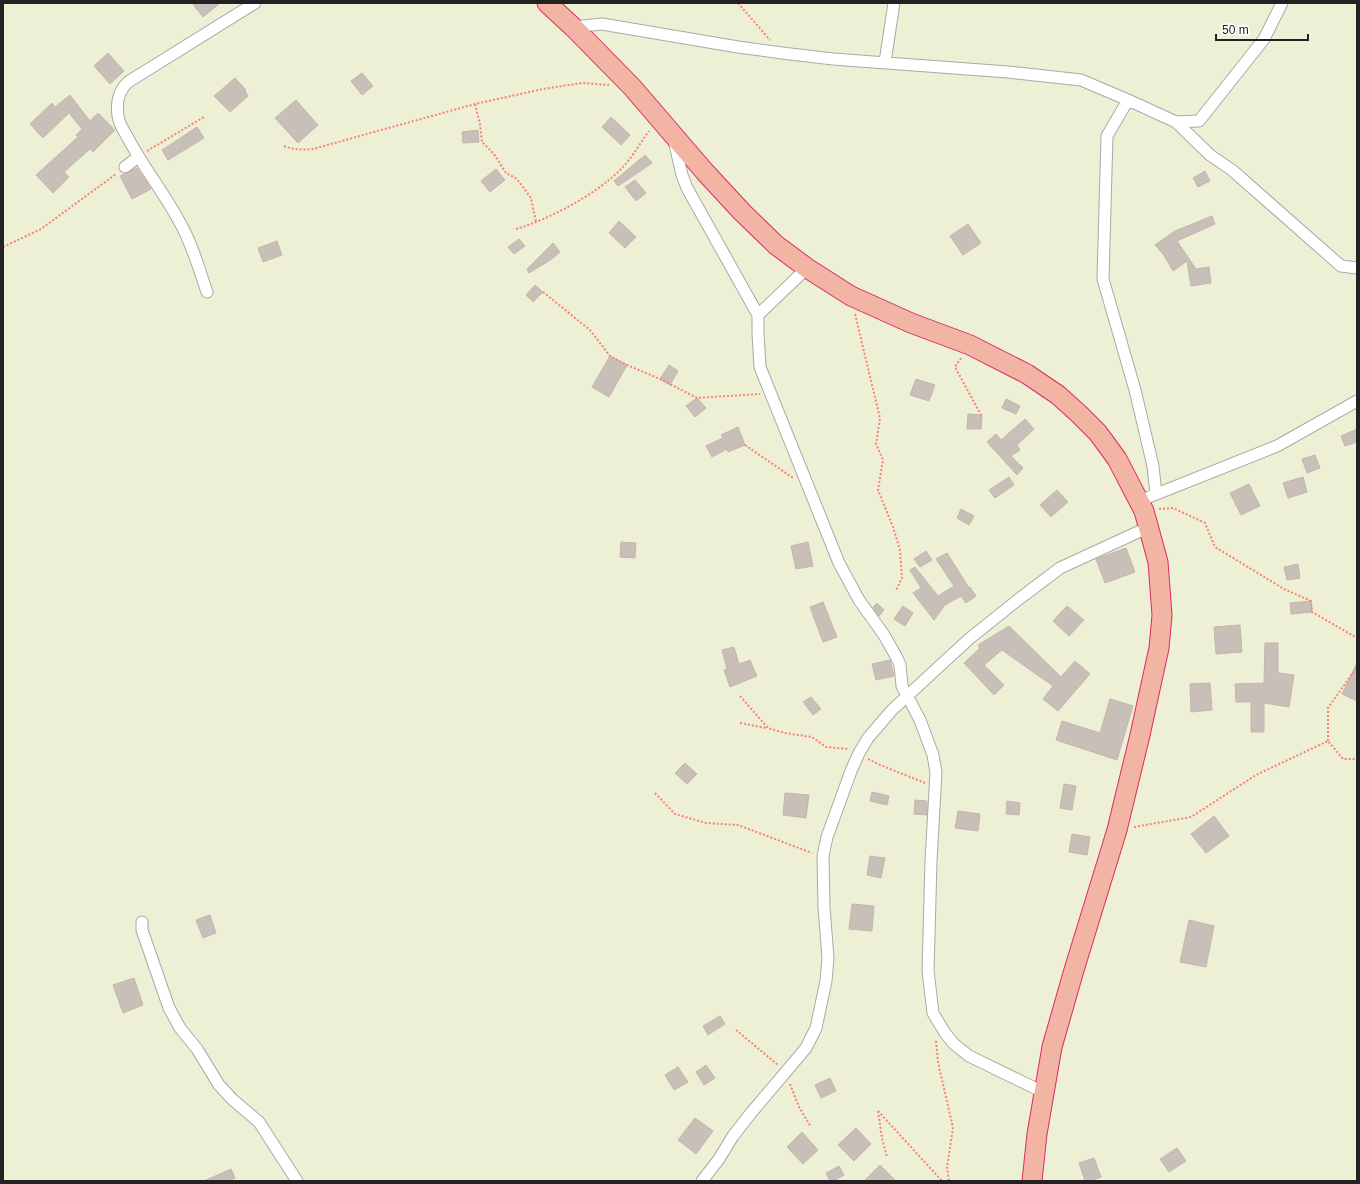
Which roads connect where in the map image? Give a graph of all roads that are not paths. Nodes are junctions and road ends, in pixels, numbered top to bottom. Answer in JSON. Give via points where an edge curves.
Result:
{"nodes":[{"id":1,"x":255,"y":3,"type":"edge"},
{"id":2,"x":547,"y":3,"type":"edge"},
{"id":3,"x":894,"y":3,"type":"edge"},
{"id":4,"x":1282,"y":3,"type":"edge"},
{"id":5,"x":574,"y":27,"type":"junction"},
{"id":6,"x":885,"y":62,"type":"junction"},
{"id":7,"x":1128,"y":100,"type":"junction"},
{"id":8,"x":1176,"y":122,"type":"junction"},
{"id":9,"x":673,"y":134,"type":"junction"},
{"id":10,"x":138,"y":157,"type":"junction"},
{"id":11,"x":125,"y":167,"type":"road end"},
{"id":12,"x":807,"y":268,"type":"junction"},
{"id":13,"x":1357,"y":268,"type":"edge"},
{"id":14,"x":207,"y":292,"type":"dead end"},
{"id":15,"x":758,"y":315,"type":"junction"},
{"id":16,"x":1357,"y":401,"type":"edge"},
{"id":17,"x":1156,"y":494,"type":"junction"},
{"id":18,"x":1144,"y":513,"type":"junction"},
{"id":19,"x":908,"y":697,"type":"junction"},
{"id":20,"x":142,"y":922,"type":"dead end"},
{"id":21,"x":1043,"y":1092,"type":"junction"},
{"id":22,"x":297,"y":1181,"type":"edge"},
{"id":23,"x":702,"y":1181,"type":"edge"},
{"id":24,"x":1032,"y":1181,"type":"edge"}],
"edges":[{"from":1,"to":10,"type":"street","via":[[122,88],[118,116]]},
{"from":2,"to":5,"type":"highway"},
{"from":3,"to":6,"type":"street"},
{"from":4,"to":8,"type":"street","via":[[1264,39],[1199,120]]},
{"from":5,"to":6,"type":"street","via":[[602,24],[738,48]]},
{"from":5,"to":9,"type":"highway","via":[[632,86]]},
{"from":6,"to":7,"type":"street","via":[[1081,80]]},
{"from":7,"to":8,"type":"street"},
{"from":7,"to":17,"type":"street","via":[[1107,136],[1103,279],[1137,398],[1153,466]]},
{"from":8,"to":13,"type":"street","via":[[1210,155],[1232,170],[1341,266]]},
{"from":9,"to":12,"type":"highway","via":[[742,212],[776,245]]},
{"from":9,"to":15,"type":"street","via":[[687,188]]},
{"from":10,"to":11,"type":"street"},
{"from":10,"to":14,"type":"street","via":[[180,222]]},
{"from":12,"to":15,"type":"street"},
{"from":12,"to":18,"type":"highway","via":[[851,296],[911,323],[970,345],[1027,374],[1058,395],[1098,433],[1117,459]]},
{"from":15,"to":19,"type":"street","via":[[760,367],[770,393],[839,563],[859,600],[897,658],[902,686]]},
{"from":16,"to":17,"type":"street","via":[[1277,446]]},
{"from":17,"to":18,"type":"street"},
{"from":18,"to":19,"type":"street","via":[[1060,568],[1019,599],[968,639]]},
{"from":18,"to":21,"type":"highway","via":[[1158,562],[1162,615],[1159,648],[1117,830],[1052,1047]]},
{"from":19,"to":21,"type":"street","via":[[920,720],[933,755],[936,772],[928,971],[933,1013],[954,1044],[969,1056]]},
{"from":19,"to":23,"type":"street","via":[[892,710],[859,753],[827,837],[823,856],[828,958],[816,1028],[806,1048],[750,1113]]},
{"from":20,"to":22,"type":"street","via":[[142,930],[169,1008],[180,1028],[219,1084],[259,1122]]},
{"from":21,"to":24,"type":"highway"}]}
